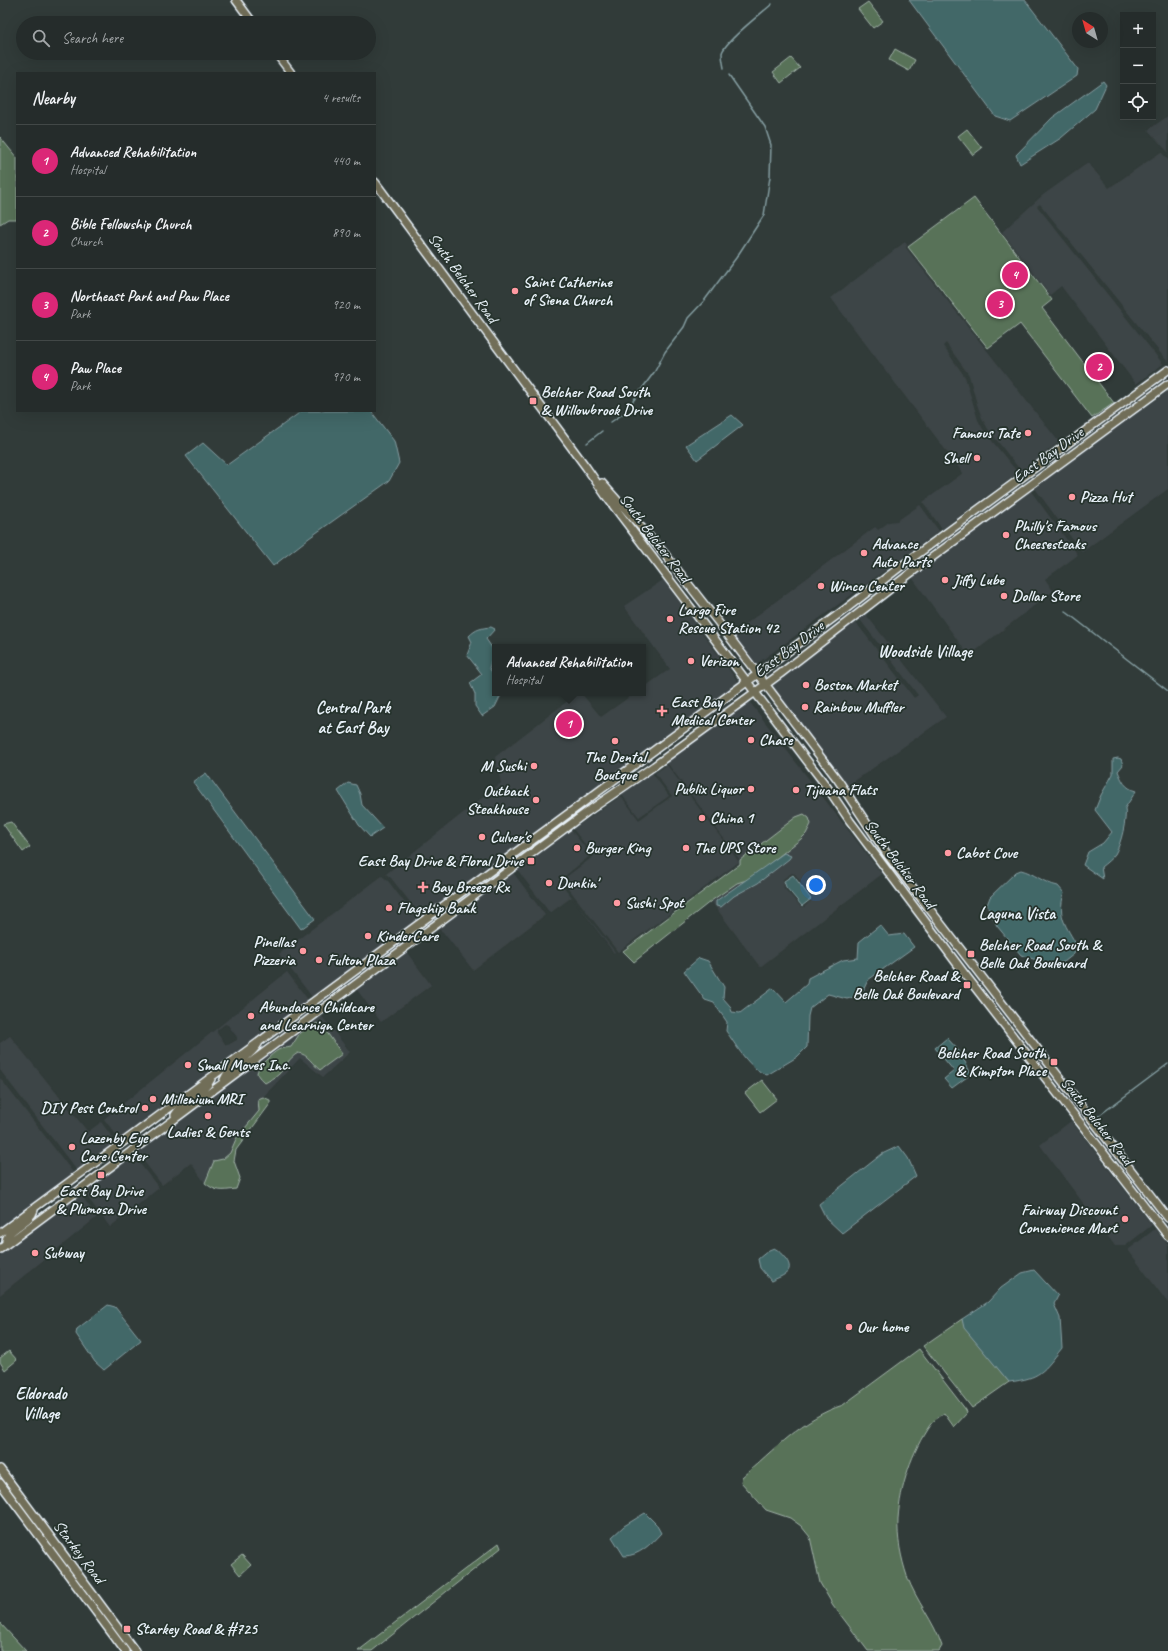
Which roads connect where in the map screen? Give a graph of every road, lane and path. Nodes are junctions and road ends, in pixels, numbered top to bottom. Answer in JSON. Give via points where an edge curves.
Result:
{"nodes":[{"id":1,"x":236,"y":0,"type":"edge"},
{"id":2,"x":248,"y":16,"type":"edge"},
{"id":3,"x":282,"y":60,"type":"edge"},
{"id":4,"x":291,"y":72,"type":"edge"},
{"id":5,"x":376,"y":183,"type":"edge"},
{"id":6,"x":1168,"y":370,"type":"edge"},
{"id":7,"x":1168,"y":384,"type":"edge"},
{"id":8,"x":586,"y":466,"type":"junction"},
{"id":9,"x":757,"y":674,"type":"junction"},
{"id":10,"x":746,"y":682,"type":"junction"},
{"id":11,"x":765,"y":684,"type":"junction"},
{"id":12,"x":754,"y":692,"type":"junction"},
{"id":13,"x":502,"y":862,"type":"junction"},
{"id":14,"x":494,"y":881,"type":"junction"},
{"id":15,"x":260,"y":1040,"type":"junction"},
{"id":16,"x":212,"y":1076,"type":"junction"},
{"id":17,"x":222,"y":1082,"type":"junction"},
{"id":18,"x":173,"y":1119,"type":"junction"},
{"id":19,"x":35,"y":1207,"type":"junction"},
{"id":20,"x":1168,"y":1218,"type":"edge"},
{"id":21,"x":0,"y":1233,"type":"edge"},
{"id":22,"x":1168,"y":1236,"type":"edge"},
{"id":23,"x":3,"y":1246,"type":"edge"},
{"id":24,"x":0,"y":1469,"type":"edge"},
{"id":25,"x":0,"y":1483,"type":"edge"},
{"id":26,"x":125,"y":1651,"type":"edge"},
{"id":27,"x":135,"y":1651,"type":"edge"}],
"edges":[{"from":1,"to":2,"type":"main road"},
{"from":3,"to":4,"type":"main road"},
{"from":5,"to":8,"type":"main road","name":"South Belcher Road"},
{"from":6,"to":9,"type":"main road","name":"East Bay Drive"},
{"from":7,"to":11,"type":"main road","name":"East Bay Drive","via":[[908,575]]},
{"from":8,"to":9,"type":"main road","name":"South Belcher Road","via":[[664,553]]},
{"from":8,"to":10,"type":"main road","name":"South Belcher Road"},
{"from":9,"to":10,"type":"main road","name":"East Bay Drive"},
{"from":9,"to":11,"type":"main road","name":"South Belcher Road"},
{"from":10,"to":12,"type":"main road","name":"South Belcher Road"},
{"from":10,"to":13,"type":"main road","name":"East Bay Drive"},
{"from":11,"to":12,"type":"main road","name":"East Bay Drive"},
{"from":11,"to":20,"type":"main road","name":"South Belcher Road","via":[[838,780],[893,862]]},
{"from":12,"to":14,"type":"main road","name":"East Bay Drive"},
{"from":12,"to":22,"type":"main road","name":"South Belcher Road","via":[[964,973]]},
{"from":13,"to":14,"type":"main road"},
{"from":13,"to":15,"type":"main road","name":"East Bay Drive"},
{"from":14,"to":17,"type":"main road","name":"East Bay Drive"},
{"from":15,"to":16,"type":"main road","name":"East Bay Drive"},
{"from":15,"to":17,"type":"main road","via":[[253,1052],[229,1070]]},
{"from":16,"to":18,"type":"main road","via":[[206,1087],[180,1107]]},
{"from":16,"to":19,"type":"main road","name":"East Bay Drive"},
{"from":17,"to":18,"type":"main road","name":"East Bay Drive"},
{"from":18,"to":23,"type":"main road","name":"East Bay Drive"},
{"from":19,"to":21,"type":"main road","name":"East Bay Drive"},
{"from":19,"to":23,"type":"main road","via":[[30,1217],[9,1234]]},
{"from":24,"to":27,"type":"main road","name":"Starkey Road"},
{"from":25,"to":26,"type":"main road","name":"Starkey Road"}]}
